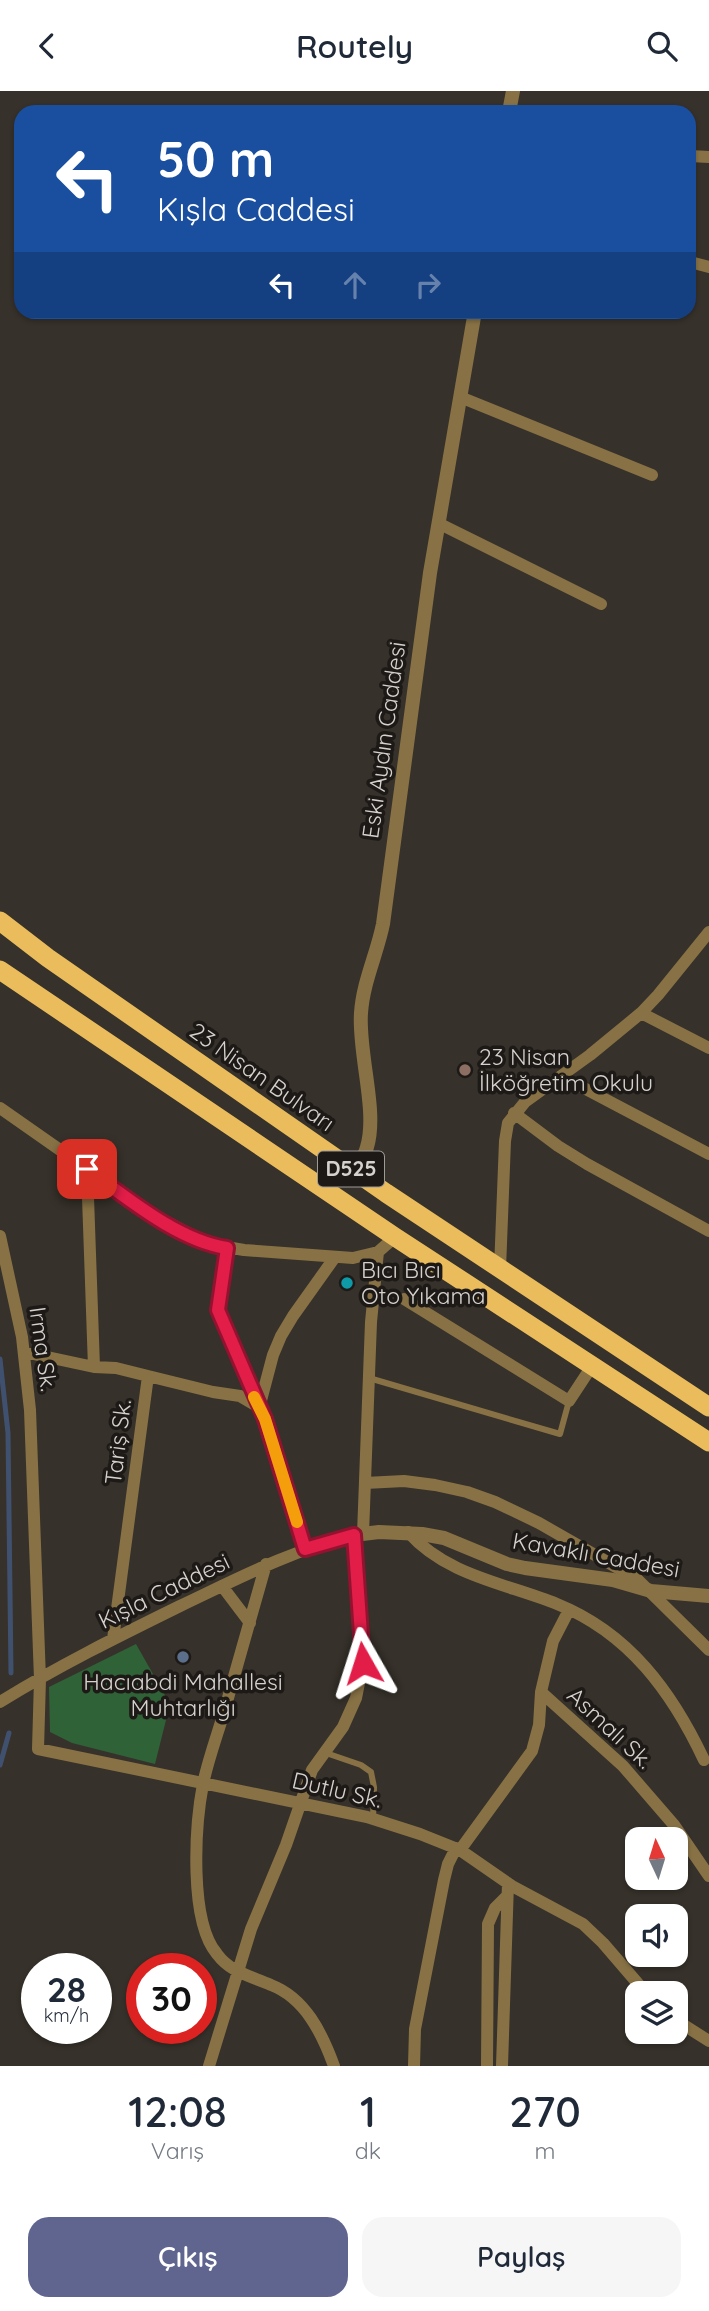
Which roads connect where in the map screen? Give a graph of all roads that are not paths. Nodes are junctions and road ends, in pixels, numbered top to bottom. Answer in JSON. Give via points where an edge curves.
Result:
{"nodes":[{"id":1,"x":474,"y":319,"type":"edge"},
{"id":2,"x":460,"y":397,"type":"junction"},
{"id":3,"x":652,"y":475,"type":"dead end"},
{"id":4,"x":438,"y":523,"type":"junction"},
{"id":5,"x":601,"y":604,"type":"dead end"},
{"id":6,"x":0,"y":921,"type":"edge"},
{"id":7,"x":709,"y":932,"type":"edge"},
{"id":8,"x":704,"y":948,"type":"edge"},
{"id":9,"x":0,"y":970,"type":"edge"},
{"id":10,"x":641,"y":1013,"type":"junction"},
{"id":11,"x":709,"y":1048,"type":"edge"},
{"id":12,"x":561,"y":1076,"type":"junction"},
{"id":13,"x":0,"y":1108,"type":"edge"},
{"id":14,"x":514,"y":1113,"type":"junction"},
{"id":15,"x":709,"y":1154,"type":"edge"},
{"id":16,"x":87,"y":1169,"type":"junction"},
{"id":17,"x":354,"y":1171,"type":"junction"},
{"id":18,"x":709,"y":1231,"type":"edge"},
{"id":19,"x":0,"y":1236,"type":"edge"},
{"id":20,"x":395,"y":1237,"type":"junction"},
{"id":21,"x":227,"y":1248,"type":"junction"},
{"id":22,"x":379,"y":1252,"type":"junction"},
{"id":23,"x":335,"y":1257,"type":"junction"},
{"id":24,"x":500,"y":1269,"type":"junction"},
{"id":25,"x":404,"y":1299,"type":"dead end"},
{"id":26,"x":24,"y":1352,"type":"junction"},
{"id":27,"x":592,"y":1366,"type":"junction"},
{"id":28,"x":94,"y":1367,"type":"junction"},
{"id":29,"x":148,"y":1375,"type":"junction"},
{"id":30,"x":369,"y":1378,"type":"junction"},
{"id":31,"x":569,"y":1401,"type":"junction"},
{"id":32,"x":709,"y":1407,"type":"edge"},
{"id":33,"x":259,"y":1408,"type":"junction"},
{"id":34,"x":669,"y":1416,"type":"junction"},
{"id":35,"x":709,"y":1442,"type":"edge"},
{"id":36,"x":709,"y":1450,"type":"edge"},
{"id":37,"x":365,"y":1483,"type":"junction"},
{"id":38,"x":408,"y":1532,"type":"junction"},
{"id":39,"x":358,"y":1535,"type":"junction"},
{"id":40,"x":305,"y":1549,"type":"junction"},
{"id":41,"x":267,"y":1564,"type":"junction"},
{"id":42,"x":222,"y":1586,"type":"junction"},
{"id":43,"x":651,"y":1591,"type":"junction"},
{"id":44,"x":709,"y":1597,"type":"edge"},
{"id":45,"x":569,"y":1610,"type":"junction"},
{"id":46,"x":250,"y":1623,"type":"junction"},
{"id":47,"x":113,"y":1639,"type":"junction"},
{"id":48,"x":709,"y":1650,"type":"edge"},
{"id":49,"x":40,"y":1679,"type":"junction"},
{"id":50,"x":541,"y":1692,"type":"junction"},
{"id":51,"x":0,"y":1702,"type":"edge"},
{"id":52,"x":324,"y":1752,"type":"junction"},
{"id":53,"x":704,"y":1760,"type":"dead end"},
{"id":54,"x":203,"y":1783,"type":"junction"},
{"id":55,"x":301,"y":1803,"type":"junction"},
{"id":56,"x":373,"y":1819,"type":"junction"},
{"id":57,"x":458,"y":1849,"type":"junction"},
{"id":58,"x":709,"y":1876,"type":"edge"},
{"id":59,"x":508,"y":1890,"type":"junction"},
{"id":60,"x":237,"y":1972,"type":"junction"},
{"id":61,"x":636,"y":1981,"type":"edge"},
{"id":62,"x":688,"y":2028,"type":"edge"},
{"id":63,"x":709,"y":2041,"type":"edge"},
{"id":64,"x":209,"y":2066,"type":"edge"},
{"id":65,"x":334,"y":2066,"type":"edge"},
{"id":66,"x":414,"y":2066,"type":"edge"},
{"id":67,"x":487,"y":2066,"type":"edge"},
{"id":68,"x":502,"y":2066,"type":"edge"}],
"edges":[{"from":1,"to":2,"type":"street","name":"Eski Aydın Caddesi"},
{"from":2,"to":3,"type":"street"},
{"from":2,"to":4,"type":"street","name":"Eski Aydın Caddesi"},
{"from":4,"to":5,"type":"street"},
{"from":4,"to":17,"type":"street","name":"Eski Aydın Caddesi","via":[[385,911],[361,1015],[370,1128],[366,1151]]},
{"from":6,"to":17,"type":"highway","name":"23 Nisan Bulvarı","number":"D525"},
{"from":7,"to":8,"type":"street"},
{"from":8,"to":10,"type":"street"},
{"from":9,"to":20,"type":"highway","number":"D525"},
{"from":10,"to":11,"type":"street"},
{"from":10,"to":12,"type":"street"},
{"from":12,"to":14,"type":"street"},
{"from":12,"to":15,"type":"street"},
{"from":13,"to":16,"type":"street"},
{"from":14,"to":18,"type":"street","via":[[587,1164]]},
{"from":14,"to":24,"type":"street","via":[[505,1140]]},
{"from":16,"to":21,"type":"street","via":[[173,1227]]},
{"from":16,"to":28,"type":"street"},
{"from":17,"to":24,"type":"highway","name":"23 Nisan Bulvarı","number":"D525"},
{"from":19,"to":26,"type":"street","name":"Irma Sk."},
{"from":20,"to":22,"type":"street"},
{"from":20,"to":27,"type":"highway","number":"D525"},
{"from":21,"to":23,"type":"street"},
{"from":21,"to":33,"type":"street","via":[[218,1310]]},
{"from":22,"to":23,"type":"street","via":[[363,1258]]},
{"from":22,"to":30,"type":"street"},
{"from":23,"to":33,"type":"street","via":[[281,1336]]},
{"from":24,"to":32,"type":"highway","name":"23 Nisan Bulvarı","number":"D525"},
{"from":25,"to":31,"type":"street"},
{"from":26,"to":28,"type":"street","name":"Tariş Sk."},
{"from":26,"to":49,"type":"street","name":"Irma Sk."},
{"from":27,"to":31,"type":"street"},
{"from":27,"to":34,"type":"highway","number":"D525"},
{"from":28,"to":29,"type":"street","name":"Tariş Sk."},
{"from":29,"to":33,"type":"street","via":[[240,1396]]},
{"from":29,"to":47,"type":"street","name":"Tariş Sk."},
{"from":30,"to":31,"type":"lane","via":[[559,1433]]},
{"from":30,"to":37,"type":"street"},
{"from":33,"to":40,"type":"street"},
{"from":34,"to":35,"type":"highway","number":"D525"},
{"from":34,"to":36,"type":"highway"},
{"from":37,"to":39,"type":"street"},
{"from":37,"to":43,"type":"street","via":[[404,1481],[467,1492],[539,1523]]},
{"from":38,"to":39,"type":"street","name":"Kavaklı Caddesi"},
{"from":38,"to":43,"type":"street","name":"Kavaklı Caddesi","via":[[444,1538],[525,1568],[613,1580]]},
{"from":38,"to":45,"type":"street","via":[[439,1559]]},
{"from":39,"to":40,"type":"street","name":"Kışla Caddesi"},
{"from":39,"to":52,"type":"street","via":[[363,1663],[351,1712]]},
{"from":40,"to":41,"type":"street","name":"Kışla Caddesi"},
{"from":41,"to":42,"type":"street","name":"Kışla Caddesi"},
{"from":41,"to":46,"type":"street"},
{"from":42,"to":46,"type":"street"},
{"from":42,"to":47,"type":"street","name":"Kışla Caddesi"},
{"from":43,"to":44,"type":"street","name":"Kavaklı Caddesi"},
{"from":43,"to":48,"type":"street"},
{"from":45,"to":50,"type":"street","via":[[553,1641]]},
{"from":45,"to":53,"type":"street","via":[[609,1633],[638,1657],[670,1698]]},
{"from":46,"to":54,"type":"street"},
{"from":47,"to":49,"type":"street","name":"Kışla Caddesi"},
{"from":49,"to":51,"type":"street","name":"Kışla Caddesi"},
{"from":49,"to":54,"type":"street","name":"Dutlu Sk.","via":[[38,1749]]},
{"from":50,"to":57,"type":"street","name":"Asmalı Sk.","via":[[532,1751]]},
{"from":50,"to":58,"type":"street","name":"Asmalı Sk.","via":[[631,1775]]},
{"from":52,"to":55,"type":"street","via":[[312,1770]]},
{"from":52,"to":56,"type":"lane","via":[[371,1772]]},
{"from":54,"to":55,"type":"street","name":"Dutlu Sk."},
{"from":54,"to":60,"type":"street","via":[[198,1837],[202,1929],[217,1955]]},
{"from":55,"to":56,"type":"street","name":"Dutlu Sk."},
{"from":55,"to":60,"type":"street"},
{"from":56,"to":57,"type":"street","name":"Dutlu Sk."},
{"from":57,"to":59,"type":"street","name":"Dutlu Sk."},
{"from":57,"to":66,"type":"street","name":"Asmalı Sk.","via":[[444,1880],[415,2029]]},
{"from":59,"to":61,"type":"street","name":"Dutlu Sk.","via":[[583,1924]]},
{"from":59,"to":67,"type":"street","via":[[488,1924]]},
{"from":59,"to":68,"type":"street"},
{"from":60,"to":64,"type":"street"},
{"from":60,"to":65,"type":"street","via":[[295,1999],[320,2032]]},
{"from":62,"to":63,"type":"street"}]}
